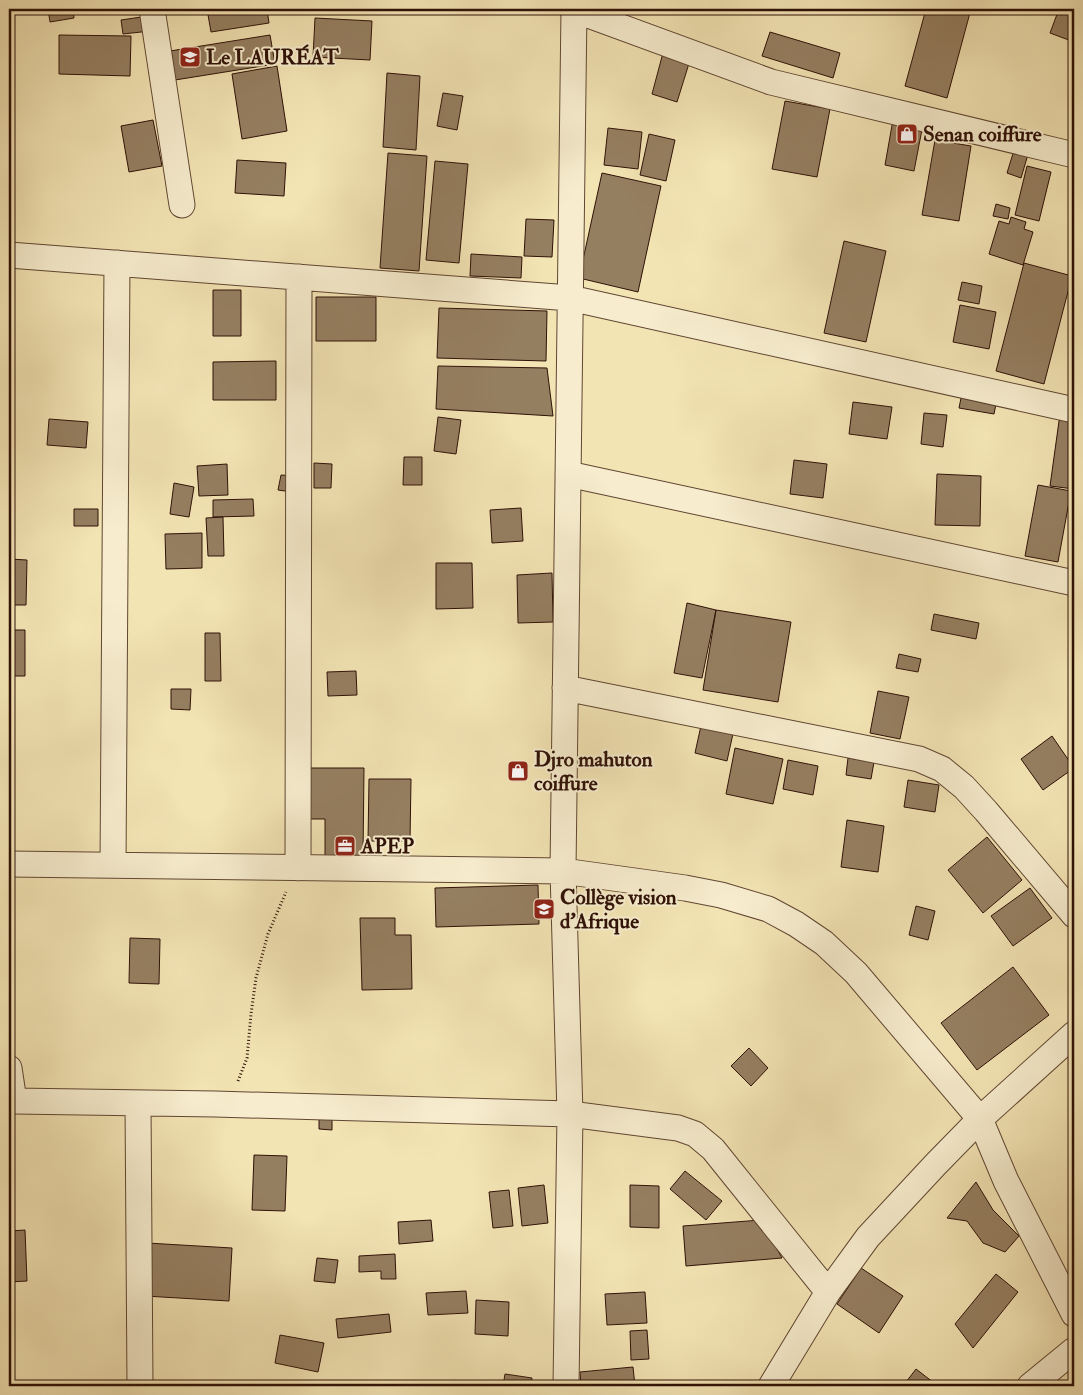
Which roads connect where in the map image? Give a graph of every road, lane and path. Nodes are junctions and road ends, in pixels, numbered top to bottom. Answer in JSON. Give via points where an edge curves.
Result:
{"nodes":[{"id":1,"x":152,"y":9,"type":"edge"},
{"id":2,"x":573,"y":9,"type":"edge"},
{"id":3,"x":1074,"y":155,"type":"edge"},
{"id":4,"x":182,"y":205,"type":"dead end"},
{"id":5,"x":9,"y":255,"type":"edge"},
{"id":6,"x":117,"y":263,"type":"junction"},
{"id":7,"x":299,"y":277,"type":"junction"},
{"id":8,"x":570,"y":298,"type":"junction"},
{"id":9,"x":1074,"y":410,"type":"edge"},
{"id":10,"x":568,"y":474,"type":"junction"},
{"id":11,"x":1074,"y":583,"type":"edge"},
{"id":12,"x":565,"y":688,"type":"junction"},
{"id":13,"x":9,"y":864,"type":"edge"},
{"id":14,"x":114,"y":865,"type":"junction"},
{"id":15,"x":298,"y":868,"type":"junction"},
{"id":16,"x":563,"y":871,"type":"junction"},
{"id":17,"x":1074,"y":915,"type":"edge"},
{"id":18,"x":1074,"y":1034,"type":"edge"},
{"id":19,"x":9,"y":1068,"type":"edge"},
{"id":20,"x":138,"y":1103,"type":"junction"},
{"id":21,"x":11,"y":1104,"type":"edge"},
{"id":22,"x":215,"y":1104,"type":"junction"},
{"id":23,"x":570,"y":1114,"type":"junction"},
{"id":24,"x":980,"y":1119,"type":"junction"},
{"id":25,"x":828,"y":1292,"type":"junction"},
{"id":26,"x":1074,"y":1314,"type":"edge"},
{"id":27,"x":1074,"y":1350,"type":"edge"},
{"id":28,"x":140,"y":1386,"type":"edge"},
{"id":29,"x":566,"y":1386,"type":"edge"},
{"id":30,"x":771,"y":1386,"type":"edge"},
{"id":31,"x":1030,"y":1386,"type":"edge"}],
"edges":[{"from":1,"to":4,"type":"street"},
{"from":2,"to":3,"type":"street","via":[[771,82]]},
{"from":2,"to":8,"type":"street"},
{"from":5,"to":6,"type":"street"},
{"from":6,"to":7,"type":"street"},
{"from":6,"to":14,"type":"street"},
{"from":7,"to":8,"type":"street"},
{"from":7,"to":15,"type":"street"},
{"from":8,"to":9,"type":"street"},
{"from":8,"to":10,"type":"street"},
{"from":10,"to":11,"type":"street"},
{"from":10,"to":12,"type":"street"},
{"from":12,"to":16,"type":"street"},
{"from":12,"to":17,"type":"street","via":[[919,759],[942,769],[986,810]]},
{"from":13,"to":14,"type":"street"},
{"from":14,"to":15,"type":"street"},
{"from":15,"to":16,"type":"street"},
{"from":15,"to":22,"type":"path","via":[[268,934],[256,978],[247,1058],[237,1084]]},
{"from":16,"to":23,"type":"street"},
{"from":16,"to":24,"type":"street","via":[[721,895],[768,909],[796,924],[824,943],[856,973]]},
{"from":18,"to":24,"type":"street"},
{"from":19,"to":21,"type":"street"},
{"from":20,"to":21,"type":"street"},
{"from":20,"to":22,"type":"street"},
{"from":20,"to":28,"type":"street"},
{"from":22,"to":23,"type":"street"},
{"from":23,"to":25,"type":"street","via":[[678,1128],[695,1134],[713,1149]]},
{"from":23,"to":29,"type":"street"},
{"from":24,"to":25,"type":"street","via":[[868,1237]]},
{"from":24,"to":26,"type":"street","via":[[1006,1181]]},
{"from":25,"to":30,"type":"street"},
{"from":27,"to":31,"type":"street"}]}
